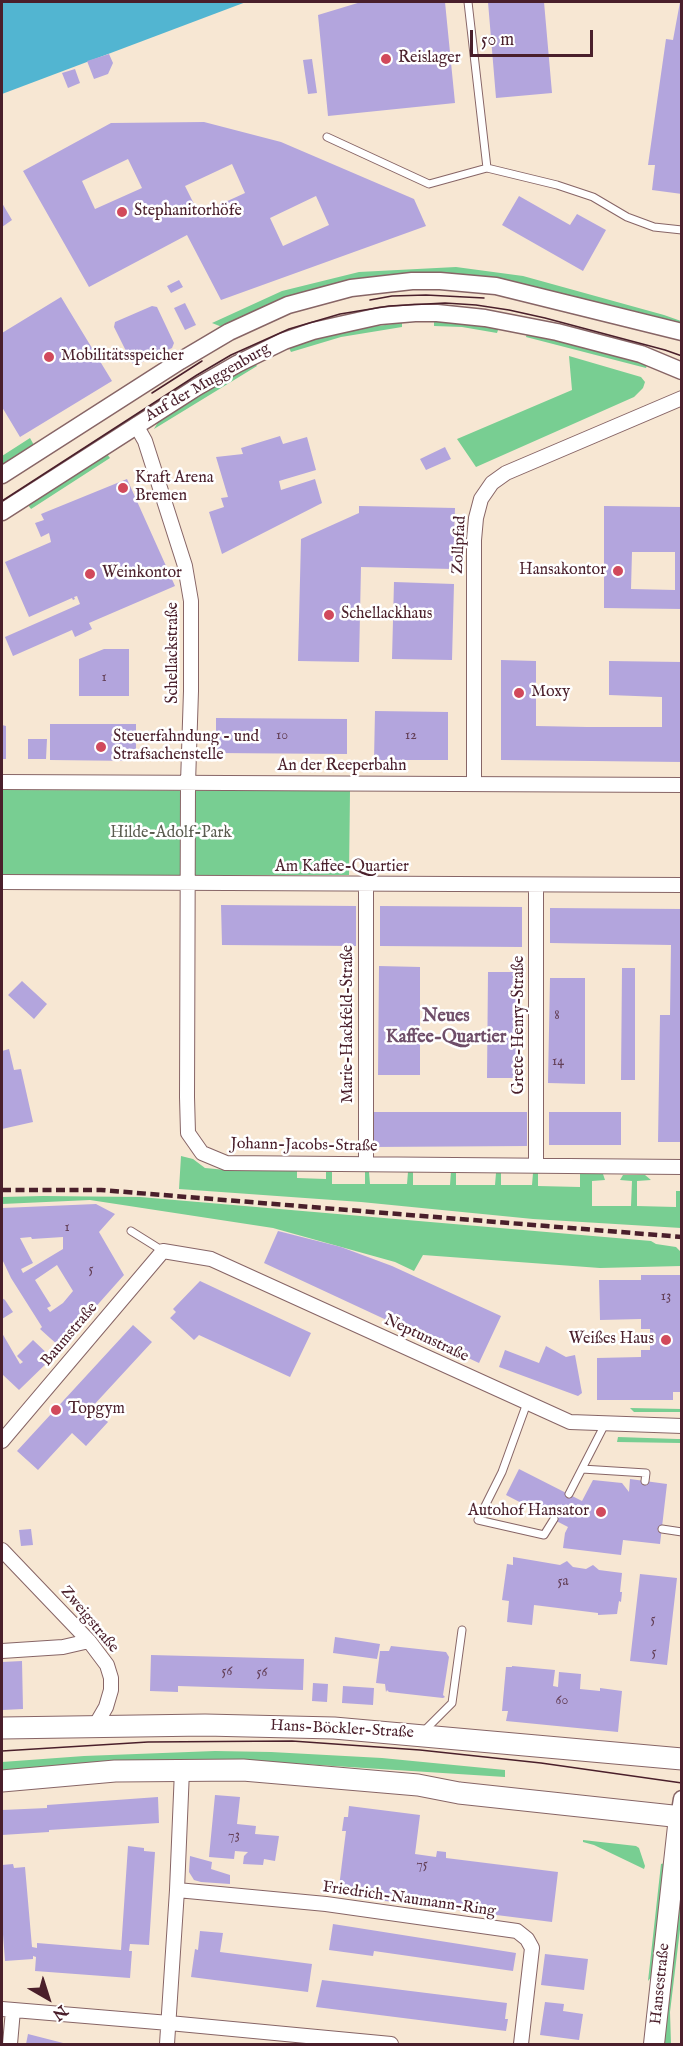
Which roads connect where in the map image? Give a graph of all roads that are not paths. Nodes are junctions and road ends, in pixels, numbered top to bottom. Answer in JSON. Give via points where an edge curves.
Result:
{"nodes":[{"id":1,"x":468,"y":2,"type":"edge"},
{"id":2,"x":327,"y":137,"type":"dead end"},
{"id":3,"x":487,"y":168,"type":"junction"},
{"id":4,"x":681,"y":230,"type":"edge"},
{"id":5,"x":681,"y":332,"type":"edge"},
{"id":6,"x":681,"y":371,"type":"edge"},
{"id":7,"x":681,"y":398,"type":"edge"},
{"id":8,"x":136,"y":425,"type":"junction"},
{"id":9,"x":2,"y":475,"type":"edge"},
{"id":10,"x":2,"y":512,"type":"edge"},
{"id":11,"x":2,"y":782,"type":"edge"},
{"id":12,"x":188,"y":783,"type":"junction"},
{"id":13,"x":474,"y":784,"type":"junction"},
{"id":14,"x":681,"y":786,"type":"edge"},
{"id":15,"x":2,"y":882,"type":"edge"},
{"id":16,"x":188,"y":883,"type":"junction"},
{"id":17,"x":366,"y":884,"type":"junction"},
{"id":18,"x":681,"y":885,"type":"edge"},
{"id":19,"x":536,"y":886,"type":"junction"},
{"id":20,"x":366,"y":1164,"type":"junction"},
{"id":21,"x":536,"y":1165,"type":"junction"},
{"id":22,"x":681,"y":1167,"type":"edge"},
{"id":23,"x":131,"y":1231,"type":"dead end"},
{"id":24,"x":163,"y":1251,"type":"junction"},
{"id":25,"x":527,"y":1403,"type":"junction"},
{"id":26,"x":604,"y":1424,"type":"junction"},
{"id":27,"x":681,"y":1426,"type":"edge"},
{"id":28,"x":2,"y":1441,"type":"edge"},
{"id":29,"x":582,"y":1468,"type":"junction"},
{"id":30,"x":645,"y":1481,"type":"dead end"},
{"id":31,"x":568,"y":1494,"type":"dead end"},
{"id":32,"x":554,"y":1519,"type":"dead end"},
{"id":33,"x":662,"y":1529,"type":"dead end"},
{"id":34,"x":681,"y":1532,"type":"edge"},
{"id":35,"x":2,"y":1550,"type":"edge"},
{"id":36,"x":462,"y":1630,"type":"dead end"},
{"id":37,"x":89,"y":1641,"type":"junction"},
{"id":38,"x":2,"y":1651,"type":"edge"},
{"id":39,"x":95,"y":1726,"type":"junction"},
{"id":40,"x":2,"y":1728,"type":"edge"},
{"id":41,"x":420,"y":1735,"type":"junction"},
{"id":42,"x":681,"y":1759,"type":"edge"},
{"id":43,"x":182,"y":1770,"type":"junction"},
{"id":44,"x":2,"y":1781,"type":"edge"},
{"id":45,"x":681,"y":1811,"type":"edge"},
{"id":46,"x":177,"y":1890,"type":"junction"},
{"id":47,"x":7,"y":2010,"type":"edge"},
{"id":48,"x":170,"y":2023,"type":"junction"},
{"id":49,"x":351,"y":2042,"type":"edge"},
{"id":50,"x":10,"y":2044,"type":"edge"},
{"id":51,"x":167,"y":2044,"type":"edge"},
{"id":52,"x":391,"y":2044,"type":"edge"},
{"id":53,"x":521,"y":2044,"type":"edge"},
{"id":54,"x":654,"y":2044,"type":"edge"}],
"edges":[{"from":1,"to":3,"type":"lane"},
{"from":2,"to":3,"type":"lane","via":[[429,184]]},
{"from":3,"to":4,"type":"lane","via":[[592,197],[654,227]]},
{"from":5,"to":9,"type":"street","name":"Auf der Muggenburg","via":[[496,286],[412,281],[351,288],[288,305],[229,332]]},
{"from":6,"to":8,"type":"street","name":"Auf der Muggenburg","via":[[641,354],[518,323],[437,313],[380,316],[313,331],[278,344]]},
{"from":7,"to":13,"type":"street","name":"Zollpfad","via":[[507,473],[492,483],[481,499],[474,540]]},
{"from":8,"to":10,"type":"street","name":"Auf der Muggenburg"},
{"from":8,"to":12,"type":"street","name":"Schellackstraße","via":[[145,441],[185,566],[191,601]]},
{"from":11,"to":12,"type":"street","name":"An der Reeperbahn"},
{"from":12,"to":13,"type":"street","name":"An der Reeperbahn"},
{"from":12,"to":16,"type":"street","name":"Schellackstraße"},
{"from":13,"to":14,"type":"street","name":"An der Reeperbahn"},
{"from":15,"to":16,"type":"street","name":"Am Kaffee-Quartier"},
{"from":16,"to":17,"type":"street","name":"Am Kaffee-Quartier"},
{"from":16,"to":20,"type":"street","name":"Johann-Jacobs-Straße","via":[[188,1133],[202,1153],[226,1163]]},
{"from":17,"to":19,"type":"street","name":"Am Kaffee-Quartier"},
{"from":17,"to":20,"type":"street","name":"Marie-Hackfeld-Straße"},
{"from":18,"to":19,"type":"street","name":"Am Kaffee-Quartier"},
{"from":19,"to":21,"type":"street","name":"Grete-Henry-Straße"},
{"from":20,"to":21,"type":"street","name":"Johann-Jacobs-Straße"},
{"from":21,"to":22,"type":"street","name":"Johann-Jacobs-Straße"},
{"from":23,"to":24,"type":"lane"},
{"from":24,"to":25,"type":"street","name":"Neptunstraße","via":[[211,1259]]},
{"from":24,"to":28,"type":"street","name":"Baumstraße"},
{"from":25,"to":26,"type":"street","name":"Neptunstraße","via":[[570,1422]]},
{"from":25,"to":32,"type":"lane","via":[[502,1472],[478,1520],[544,1535]]},
{"from":26,"to":27,"type":"street","name":"Neptunstraße"},
{"from":26,"to":29,"type":"lane"},
{"from":29,"to":30,"type":"lane","via":[[646,1473]]},
{"from":29,"to":31,"type":"lane"},
{"from":33,"to":34,"type":"lane"},
{"from":35,"to":37,"type":"street","name":"Zweigstraße"},
{"from":36,"to":41,"type":"lane","via":[[452,1703]]},
{"from":37,"to":38,"type":"street"},
{"from":37,"to":39,"type":"street","name":"Zweigstraße","via":[[107,1665],[111,1678],[106,1707]]},
{"from":39,"to":40,"type":"main road","name":"Hans-Böckler-Straße"},
{"from":39,"to":41,"type":"main road","name":"Hans-Böckler-Straße","via":[[334,1728]]},
{"from":41,"to":42,"type":"main road","name":"Hans-Böckler-Straße"},
{"from":43,"to":44,"type":"main road","via":[[115,1771]]},
{"from":43,"to":45,"type":"main road","via":[[243,1770]]},
{"from":43,"to":46,"type":"street"},
{"from":45,"to":54,"type":"main road","name":"Hansestraße"},
{"from":46,"to":48,"type":"street"},
{"from":46,"to":53,"type":"street","name":"Friedrich-Naumann-Ring","via":[[326,1904],[517,1931],[532,1948]]},
{"from":47,"to":48,"type":"street"},
{"from":47,"to":50,"type":"street"},
{"from":48,"to":49,"type":"street"},
{"from":48,"to":51,"type":"street"},
{"from":49,"to":52,"type":"street"}]}
